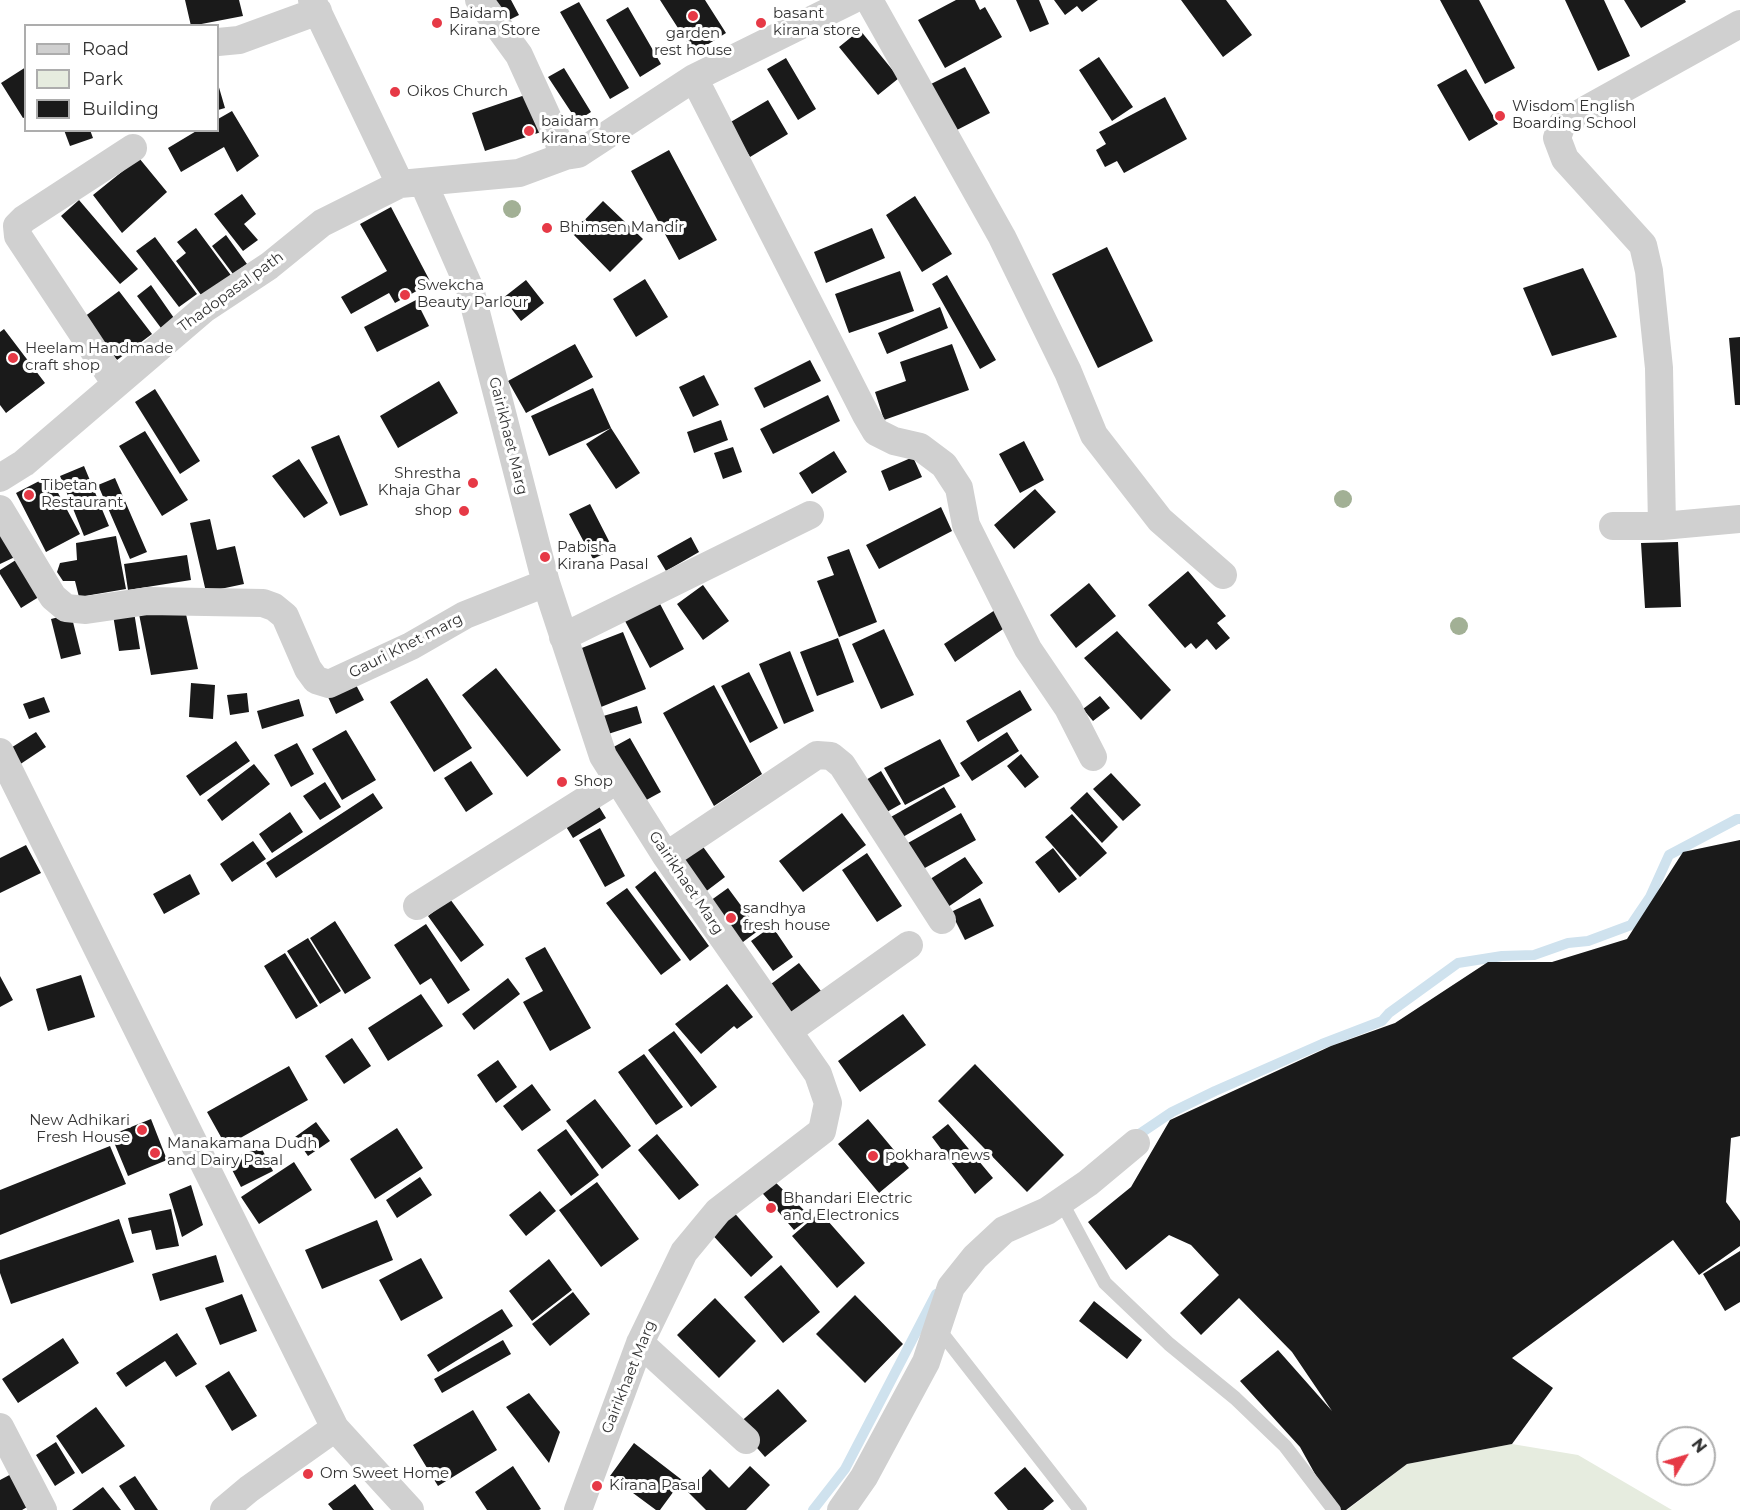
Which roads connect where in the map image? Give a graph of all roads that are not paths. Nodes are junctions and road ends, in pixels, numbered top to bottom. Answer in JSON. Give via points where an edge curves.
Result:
{"nodes":[{"id":1,"x":479,"y":0,"type":"edge"},
{"id":2,"x":852,"y":0,"type":"edge"},
{"id":3,"x":869,"y":0,"type":"edge"},
{"id":4,"x":315,"y":6,"type":"edge"},
{"id":5,"x":1740,"y":24,"type":"edge"},
{"id":6,"x":219,"y":42,"type":"edge"},
{"id":7,"x":694,"y":78,"type":"junction"},
{"id":8,"x":133,"y":148,"type":"dead end"},
{"id":9,"x":565,"y":156,"type":"junction"},
{"id":10,"x":411,"y":183,"type":"junction"},
{"id":11,"x":116,"y":384,"type":"junction"},
{"id":12,"x":0,"y":478,"type":"edge"},
{"id":13,"x":0,"y":509,"type":"edge"},
{"id":14,"x":810,"y":515,"type":"dead end"},
{"id":15,"x":1740,"y":519,"type":"edge"},
{"id":16,"x":1613,"y":526,"type":"dead end"},
{"id":17,"x":1662,"y":526,"type":"junction"},
{"id":18,"x":1222,"y":575,"type":"dead end"},
{"id":19,"x":546,"y":583,"type":"junction"},
{"id":20,"x":563,"y":637,"type":"junction"},
{"id":21,"x":0,"y":752,"type":"edge"},
{"id":22,"x":1093,"y":757,"type":"dead end"},
{"id":23,"x":617,"y":780,"type":"junction"},
{"id":24,"x":666,"y":856,"type":"junction"},
{"id":25,"x":417,"y":906,"type":"dead end"},
{"id":26,"x":942,"y":920,"type":"dead end"},
{"id":27,"x":909,"y":945,"type":"dead end"},
{"id":28,"x":788,"y":1031,"type":"junction"},
{"id":29,"x":1136,"y":1143,"type":"dead end"},
{"id":30,"x":1060,"y":1201,"type":"junction"},
{"id":31,"x":937,"y":1327,"type":"junction"},
{"id":32,"x":640,"y":1343,"type":"junction"},
{"id":33,"x":0,"y":1427,"type":"edge"},
{"id":34,"x":335,"y":1428,"type":"junction"},
{"id":35,"x":746,"y":1440,"type":"dead end"},
{"id":36,"x":42,"y":1510,"type":"edge"},
{"id":37,"x":224,"y":1510,"type":"edge"},
{"id":38,"x":410,"y":1510,"type":"edge"},
{"id":39,"x":578,"y":1510,"type":"edge"},
{"id":40,"x":841,"y":1510,"type":"edge"},
{"id":41,"x":1080,"y":1510,"type":"edge"},
{"id":42,"x":1334,"y":1510,"type":"edge"}],
"edges":[{"from":1,"to":9,"type":"street","via":[[519,54]]},
{"from":2,"to":7,"type":"street"},
{"from":3,"to":18,"type":"street","via":[[1002,237],[1094,435],[1160,520]]},
{"from":4,"to":6,"type":"street","via":[[239,40]]},
{"from":4,"to":10,"type":"street","name":"Gairikhaet Marg"},
{"from":5,"to":17,"type":"street","via":[[1570,119],[1562,124],[1557,138],[1565,159],[1643,245],[1659,368]]},
{"from":7,"to":9,"type":"street","via":[[578,154]]},
{"from":7,"to":22,"type":"street","via":[[866,415],[876,432],[920,447],[944,465],[959,488],[966,525],[1029,649],[1068,708]]},
{"from":8,"to":11,"type":"street","via":[[17,226],[18,237]]},
{"from":9,"to":10,"type":"street","via":[[519,173]]},
{"from":10,"to":11,"type":"street","name":"Thadopasal path","via":[[321,223],[269,266],[204,309]]},
{"from":10,"to":19,"type":"street","name":"Gairikhaet Marg","via":[[470,290]]},
{"from":11,"to":12,"type":"street","name":"Thadopasal path","via":[[24,463]]},
{"from":13,"to":19,"type":"street","name":"Gauri Khet marg","via":[[53,597],[66,608],[86,610],[148,601],[263,603],[285,616],[308,669],[316,680],[329,684],[411,646],[465,615]]},
{"from":14,"to":20,"type":"street"},
{"from":15,"to":17,"type":"street"},
{"from":16,"to":17,"type":"street"},
{"from":19,"to":20,"type":"street","name":"Gairikhaet Marg"},
{"from":20,"to":23,"type":"street","name":"Gairikhaet Marg","via":[[603,756]]},
{"from":21,"to":34,"type":"street"},
{"from":23,"to":24,"type":"street","name":"Gairikhaet Marg"},
{"from":23,"to":25,"type":"street"},
{"from":24,"to":26,"type":"street","via":[[817,756],[831,756],[842,765]]},
{"from":24,"to":28,"type":"street","name":"Gairikhaet Marg"},
{"from":27,"to":28,"type":"street"},
{"from":28,"to":32,"type":"street","name":"Gairikhaet Marg","via":[[818,1074],[828,1103],[822,1131],[718,1211],[684,1252]]},
{"from":29,"to":30,"type":"street"},
{"from":30,"to":31,"type":"street","via":[[1034,1218],[1004,1230],[975,1257],[951,1287]]},
{"from":30,"to":42,"type":"lane","via":[[1105,1283],[1285,1446]]},
{"from":31,"to":40,"type":"street","via":[[926,1362],[864,1477]]},
{"from":31,"to":41,"type":"lane"},
{"from":32,"to":35,"type":"street"},
{"from":32,"to":39,"type":"street","name":"Gairikhaet Marg"},
{"from":33,"to":36,"type":"street"},
{"from":34,"to":37,"type":"street"},
{"from":34,"to":38,"type":"street"}]}
